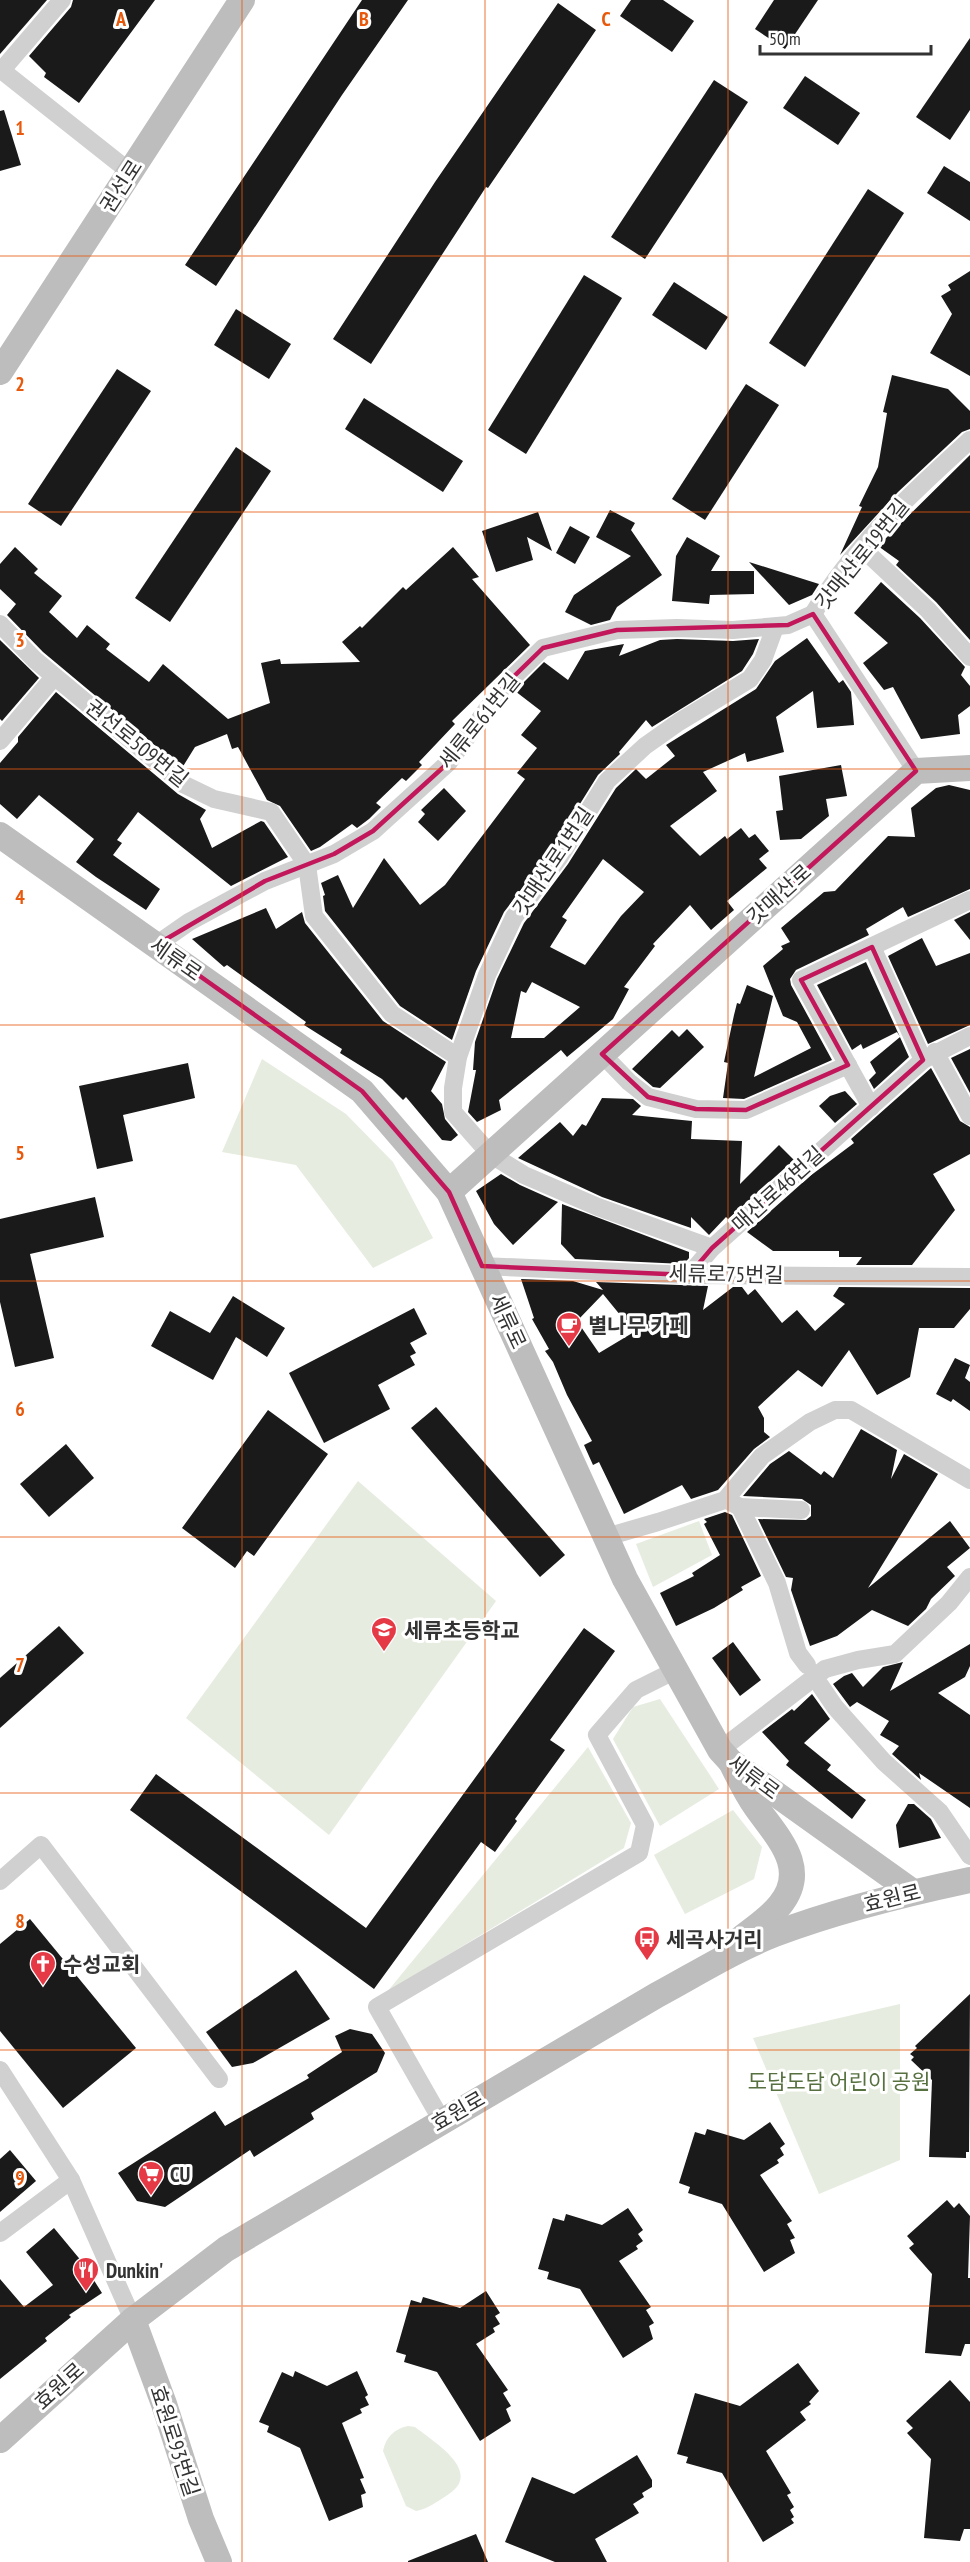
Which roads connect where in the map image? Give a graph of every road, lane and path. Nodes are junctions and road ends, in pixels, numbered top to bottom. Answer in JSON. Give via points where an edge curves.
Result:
{"nodes":[{"id":1,"x":62,"y":0,"type":"edge"},
{"id":2,"x":240,"y":3,"type":"edge"},
{"id":3,"x":1,"y":70,"type":"edge"},
{"id":4,"x":130,"y":172,"type":"junction"},
{"id":5,"x":0,"y":372,"type":"edge"},
{"id":6,"x":970,"y":440,"type":"edge"},
{"id":7,"x":862,"y":548,"type":"junction"},
{"id":8,"x":813,"y":614,"type":"junction"},
{"id":9,"x":0,"y":624,"type":"edge"},
{"id":10,"x":775,"y":627,"type":"junction"},
{"id":11,"x":970,"y":657,"type":"edge"},
{"id":12,"x":54,"y":676,"type":"junction"},
{"id":13,"x":0,"y":741,"type":"edge"},
{"id":14,"x":970,"y":768,"type":"edge"},
{"id":15,"x":916,"y":771,"type":"junction"},
{"id":16,"x":0,"y":835,"type":"edge"},
{"id":17,"x":307,"y":865,"type":"junction"},
{"id":18,"x":970,"y":900,"type":"edge"},
{"id":19,"x":156,"y":945,"type":"junction"},
{"id":20,"x":872,"y":947,"type":"junction"},
{"id":21,"x":970,"y":1036,"type":"edge"},
{"id":22,"x":602,"y":1054,"type":"junction"},
{"id":23,"x":929,"y":1056,"type":"junction"},
{"id":24,"x":458,"y":1057,"type":"junction"},
{"id":25,"x":848,"y":1065,"type":"junction"},
{"id":26,"x":871,"y":1107,"type":"junction"},
{"id":27,"x":970,"y":1116,"type":"edge"},
{"id":28,"x":490,"y":1155,"type":"junction"},
{"id":29,"x":449,"y":1192,"type":"junction"},
{"id":30,"x":711,"y":1248,"type":"junction"},
{"id":31,"x":482,"y":1266,"type":"junction"},
{"id":32,"x":689,"y":1275,"type":"junction"},
{"id":33,"x":970,"y":1277,"type":"edge"},
{"id":34,"x":970,"y":1480,"type":"edge"},
{"id":35,"x":732,"y":1503,"type":"junction"},
{"id":36,"x":801,"y":1510,"type":"dead end"},
{"id":37,"x":606,"y":1537,"type":"junction"},
{"id":38,"x":970,"y":1577,"type":"edge"},
{"id":39,"x":807,"y":1665,"type":"dead end"},
{"id":40,"x":676,"y":1670,"type":"junction"},
{"id":41,"x":820,"y":1685,"type":"dead end"},
{"id":42,"x":726,"y":1756,"type":"junction"},
{"id":43,"x":970,"y":1856,"type":"edge"},
{"id":44,"x":970,"y":1880,"type":"edge"},
{"id":45,"x":0,"y":1881,"type":"edge"},
{"id":46,"x":913,"y":1892,"type":"junction"},
{"id":47,"x":712,"y":1964,"type":"junction"},
{"id":48,"x":0,"y":2070,"type":"edge"},
{"id":49,"x":219,"y":2079,"type":"dead end"},
{"id":50,"x":442,"y":2121,"type":"junction"},
{"id":51,"x":71,"y":2180,"type":"junction"},
{"id":52,"x":0,"y":2233,"type":"edge"},
{"id":53,"x":133,"y":2320,"type":"junction"},
{"id":54,"x":0,"y":2440,"type":"edge"},
{"id":55,"x":219,"y":2562,"type":"edge"}],
"edges":[{"from":1,"to":3,"type":"street"},
{"from":2,"to":4,"type":"street","name":"권선로"},
{"from":3,"to":4,"type":"street"},
{"from":4,"to":5,"type":"street","name":"권선로"},
{"from":6,"to":7,"type":"street","name":"갓매산로19번길","via":[[901,503]]},
{"from":7,"to":8,"type":"street","name":"갓매산로19번길"},
{"from":7,"to":11,"type":"street","via":[[928,610]]},
{"from":8,"to":10,"type":"street","name":"세류로61번길"},
{"from":8,"to":15,"type":"street","name":"갓매산로19번길"},
{"from":9,"to":12,"type":"street","name":"권선로509번길"},
{"from":10,"to":17,"type":"street","name":"세류로61번길","via":[[617,630],[543,648],[503,687],[449,762],[398,810],[363,837]]},
{"from":10,"to":24,"type":"street","name":"갓매산로1번길","via":[[763,660],[750,680],[645,746],[607,781],[559,858],[514,916],[487,975]]},
{"from":12,"to":13,"type":"street"},
{"from":12,"to":17,"type":"street","name":"권선로509번길","via":[[186,785],[214,799],[271,812]]},
{"from":14,"to":15,"type":"street"},
{"from":15,"to":22,"type":"street","name":"갓매산로"},
{"from":16,"to":19,"type":"street","name":"세류로"},
{"from":17,"to":19,"type":"street","name":"세류로61번길","via":[[265,881],[189,922]]},
{"from":17,"to":24,"type":"street","via":[[314,916],[366,983],[392,1014]]},
{"from":18,"to":20,"type":"street"},
{"from":19,"to":29,"type":"street","name":"세류로","via":[[362,1091]]},
{"from":20,"to":23,"type":"street"},
{"from":20,"to":25,"type":"street","via":[[801,980]]},
{"from":21,"to":23,"type":"street","name":"매산로46번길"},
{"from":22,"to":25,"type":"street","via":[[648,1097],[696,1109],[746,1110]]},
{"from":22,"to":28,"type":"street","name":"갓매산로"},
{"from":23,"to":26,"type":"street","name":"매산로46번길"},
{"from":23,"to":27,"type":"street"},
{"from":24,"to":28,"type":"street","name":"갓매산로1번길","via":[[453,1112]]},
{"from":25,"to":26,"type":"street"},
{"from":26,"to":30,"type":"street","name":"매산로46번길"},
{"from":28,"to":29,"type":"street","name":"갓매산로"},
{"from":28,"to":30,"type":"street","via":[[524,1175],[598,1207]]},
{"from":29,"to":31,"type":"street","name":"세류로"},
{"from":30,"to":32,"type":"street","name":"매산로46번길"},
{"from":31,"to":32,"type":"street","name":"세류로75번길"},
{"from":31,"to":37,"type":"street","name":"세류로"},
{"from":32,"to":33,"type":"street","name":"세류로75번길"},
{"from":34,"to":35,"type":"street","via":[[851,1410],[835,1410],[810,1422],[762,1456]]},
{"from":35,"to":36,"type":"street"},
{"from":35,"to":37,"type":"street"},
{"from":35,"to":39,"type":"street","via":[[777,1583],[798,1653]]},
{"from":37,"to":40,"type":"street","name":"세류로"},
{"from":38,"to":42,"type":"street","via":[[949,1603],[895,1654],[825,1669]]},
{"from":40,"to":42,"type":"street","name":"세류로"},
{"from":40,"to":50,"type":"street","via":[[636,1690],[597,1735],[645,1825],[639,1853],[377,2007]]},
{"from":41,"to":43,"type":"street","via":[[884,1762],[940,1812]]},
{"from":42,"to":46,"type":"street","name":"세류로"},
{"from":42,"to":47,"type":"street","via":[[786,1851],[792,1868],[776,1911]]},
{"from":44,"to":46,"type":"street","name":"효원로"},
{"from":45,"to":49,"type":"street","via":[[41,1845]]},
{"from":46,"to":47,"type":"street","name":"효원로","via":[[774,1935]]},
{"from":47,"to":50,"type":"street","name":"효원로"},
{"from":48,"to":51,"type":"street"},
{"from":50,"to":53,"type":"street","name":"효원로","via":[[226,2249]]},
{"from":51,"to":52,"type":"street"},
{"from":51,"to":53,"type":"street"},
{"from":53,"to":54,"type":"street","name":"효원로"},
{"from":53,"to":55,"type":"street","name":"효원로93번길"}]}
